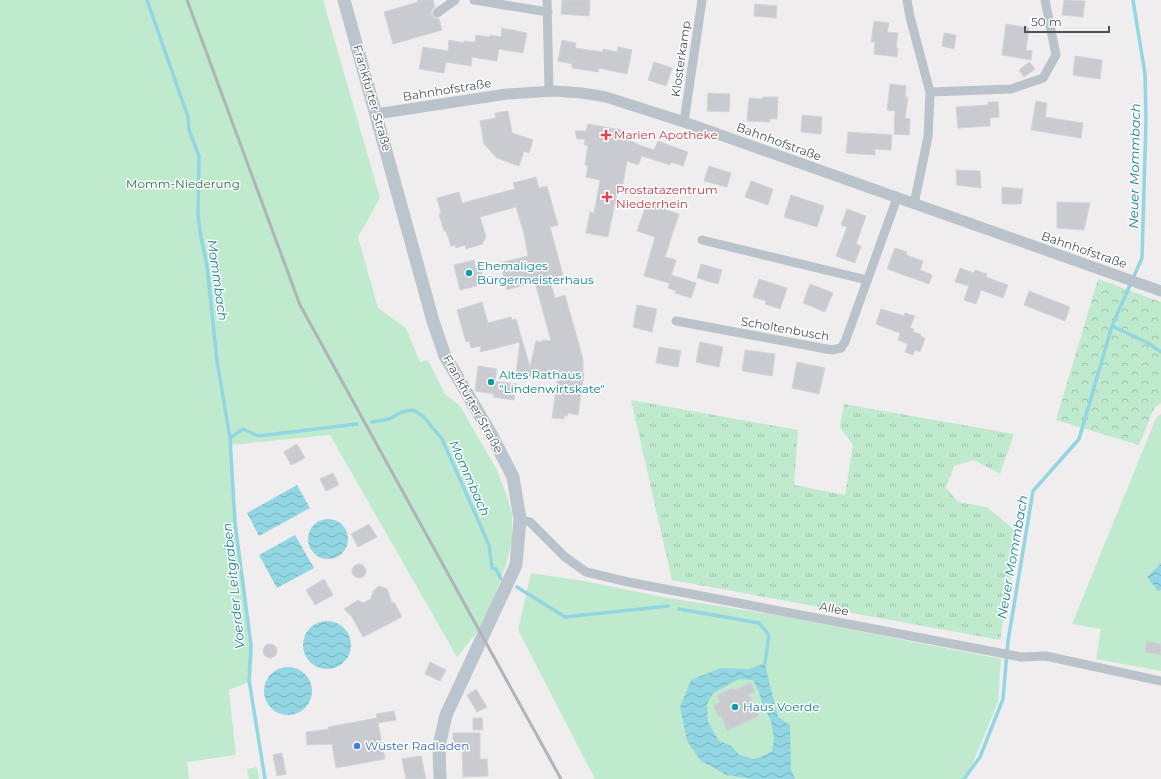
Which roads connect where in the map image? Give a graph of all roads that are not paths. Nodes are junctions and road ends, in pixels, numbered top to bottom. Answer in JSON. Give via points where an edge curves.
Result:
{"nodes":[{"id":1,"x":344,"y":0,"type":"edge"},
{"id":2,"x":455,"y":0,"type":"edge"},
{"id":3,"x":474,"y":0,"type":"edge"},
{"id":4,"x":548,"y":0,"type":"edge"},
{"id":5,"x":702,"y":0,"type":"edge"},
{"id":6,"x":907,"y":0,"type":"edge"},
{"id":7,"x":1045,"y":0,"type":"edge"},
{"id":8,"x":548,"y":12,"type":"junction"},
{"id":9,"x":438,"y":13,"type":"dead end"},
{"id":10,"x":549,"y":91,"type":"junction"},
{"id":11,"x":930,"y":92,"type":"junction"},
{"id":12,"x":376,"y":114,"type":"junction"},
{"id":13,"x":684,"y":122,"type":"junction"},
{"id":14,"x":897,"y":198,"type":"junction"},
{"id":15,"x":914,"y":204,"type":"junction"},
{"id":16,"x":702,"y":240,"type":"dead end"},
{"id":17,"x":867,"y":280,"type":"junction"},
{"id":18,"x":1161,"y":291,"type":"edge"},
{"id":19,"x":676,"y":321,"type":"dead end"},
{"id":20,"x":520,"y":519,"type":"junction"},
{"id":21,"x":1161,"y":681,"type":"edge"},
{"id":22,"x":440,"y":779,"type":"edge"}],
"edges":[{"from":1,"to":12,"type":"main road","name":"Frankfurter Straße"},
{"from":2,"to":9,"type":"street"},
{"from":3,"to":8,"type":"street"},
{"from":4,"to":8,"type":"street"},
{"from":5,"to":13,"type":"street","name":"Klosterkamp"},
{"from":6,"to":11,"type":"street"},
{"from":7,"to":11,"type":"street","via":[[1056,55],[1043,78],[1011,89]]},
{"from":8,"to":10,"type":"street"},
{"from":10,"to":12,"type":"street","name":"Bahnhofstraße","via":[[507,94]]},
{"from":10,"to":13,"type":"street","name":"Bahnhofstraße","via":[[606,97]]},
{"from":11,"to":15,"type":"street","via":[[928,137]]},
{"from":12,"to":20,"type":"main road","name":"Frankfurter Straße","via":[[445,356],[513,477]]},
{"from":13,"to":14,"type":"street","name":"Bahnhofstraße"},
{"from":14,"to":15,"type":"street","name":"Bahnhofstraße"},
{"from":14,"to":17,"type":"street","name":"Scholtenbusch"},
{"from":15,"to":18,"type":"street","name":"Bahnhofstraße"},
{"from":16,"to":17,"type":"street"},
{"from":17,"to":19,"type":"street","name":"Scholtenbusch","via":[[845,342],[841,348],[832,350]]},
{"from":20,"to":21,"type":"street","name":"Allee","via":[[530,522],[565,558],[586,572],[1021,657],[1046,656]]},
{"from":20,"to":22,"type":"main road","name":"Frankfurter Straße","via":[[516,565],[446,715],[439,746]]}]}
